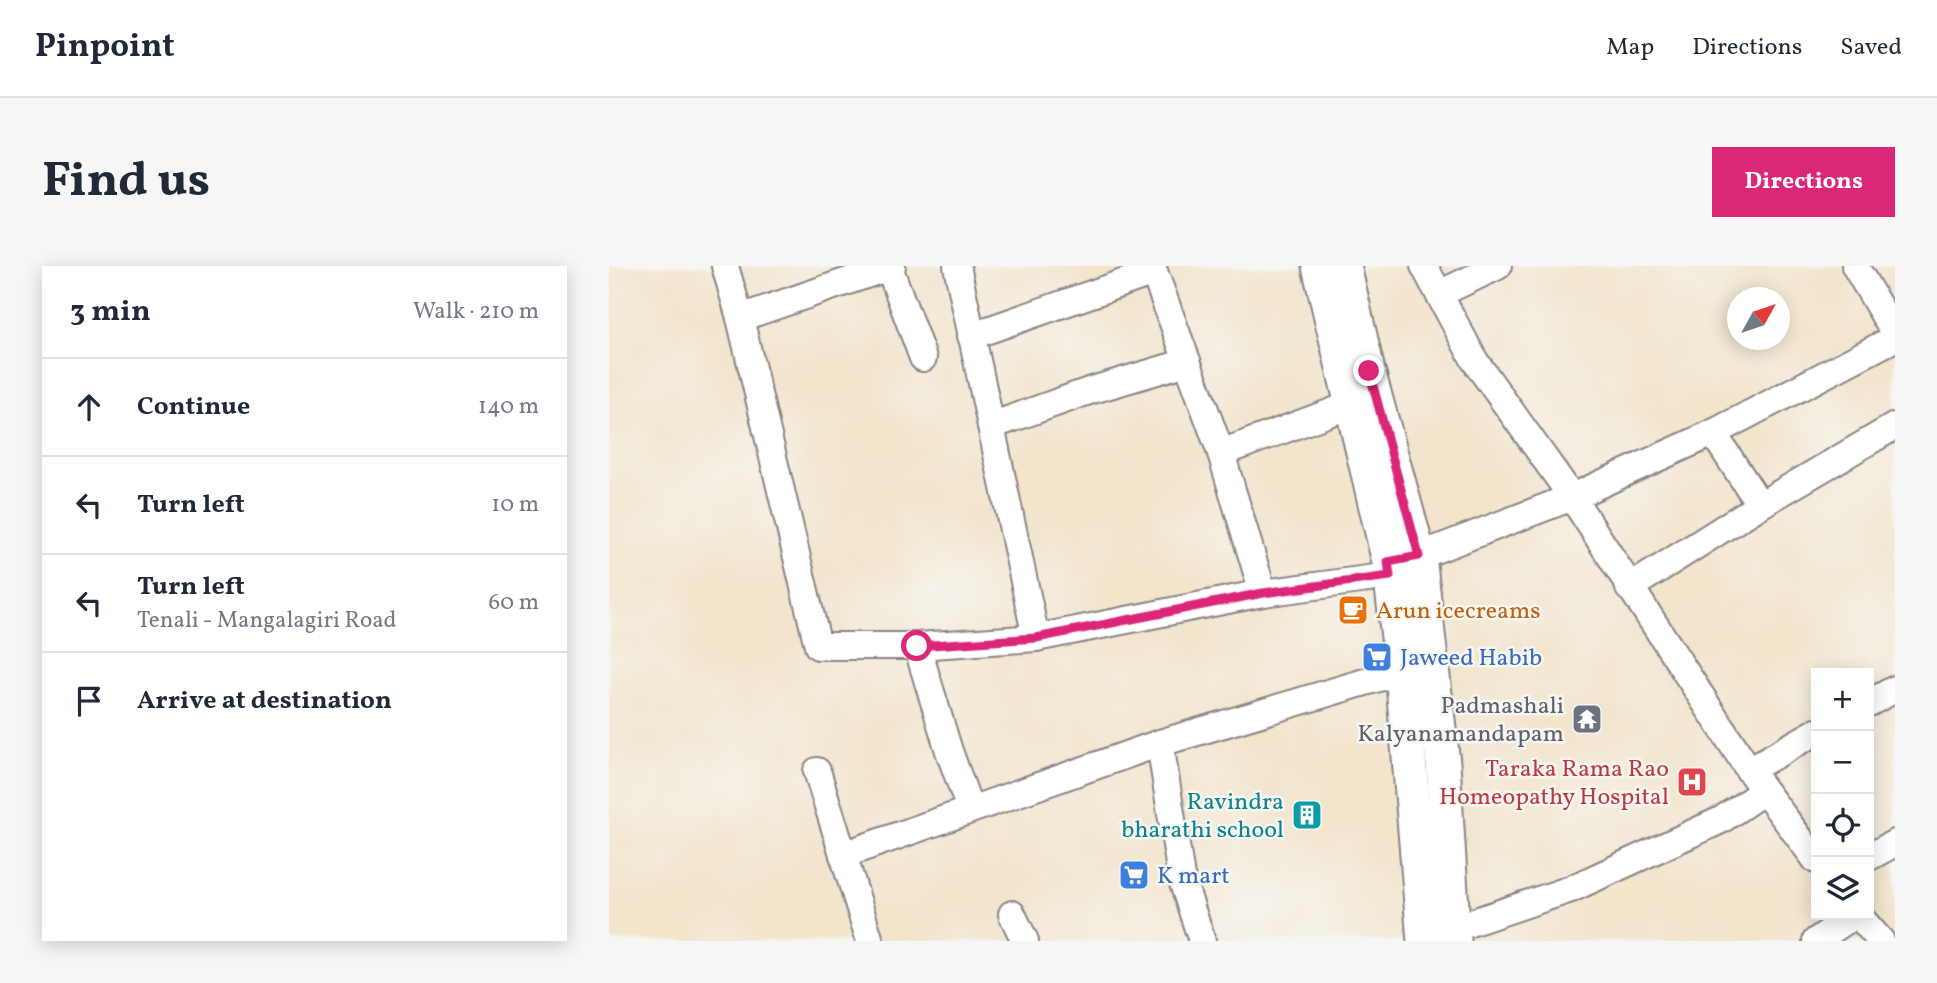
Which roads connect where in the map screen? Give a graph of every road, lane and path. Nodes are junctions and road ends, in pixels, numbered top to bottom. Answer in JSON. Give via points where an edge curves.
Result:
{"nodes":[{"id":1,"x":725,"y":266,"type":"edge"},
{"id":2,"x":957,"y":266,"type":"edge"},
{"id":3,"x":1319,"y":266,"type":"edge"},
{"id":4,"x":1344,"y":266,"type":"edge"},
{"id":5,"x":1424,"y":266,"type":"edge"},
{"id":6,"x":1498,"y":266,"type":"edge"},
{"id":7,"x":1855,"y":266,"type":"edge"},
{"id":8,"x":890,"y":267,"type":"edge"},
{"id":9,"x":1153,"y":269,"type":"edge"},
{"id":10,"x":840,"y":275,"type":"edge"},
{"id":11,"x":1439,"y":294,"type":"junction"},
{"id":12,"x":740,"y":318,"type":"junction"},
{"id":13,"x":971,"y":335,"type":"junction"},
{"id":14,"x":1895,"y":336,"type":"edge"},
{"id":15,"x":923,"y":358,"type":"dead end"},
{"id":16,"x":1187,"y":362,"type":"junction"},
{"id":17,"x":1353,"y":404,"type":"junction"},
{"id":18,"x":991,"y":426,"type":"junction"},
{"id":19,"x":1895,"y":426,"type":"edge"},
{"id":20,"x":1713,"y":433,"type":"junction"},
{"id":21,"x":1221,"y":453,"type":"junction"},
{"id":22,"x":1572,"y":497,"type":"junction"},
{"id":23,"x":1760,"y":505,"type":"junction"},
{"id":24,"x":1399,"y":565,"type":"junction"},
{"id":25,"x":1629,"y":588,"type":"junction"},
{"id":26,"x":1263,"y":593,"type":"junction"},
{"id":27,"x":1036,"y":638,"type":"junction"},
{"id":28,"x":917,"y":646,"type":"junction"},
{"id":29,"x":1402,"y":671,"type":"junction"},
{"id":30,"x":1895,"y":689,"type":"edge"},
{"id":31,"x":1874,"y":700,"type":"edge"},
{"id":32,"x":1811,"y":735,"type":"edge"},
{"id":33,"x":1160,"y":743,"type":"junction"},
{"id":34,"x":1749,"y":770,"type":"junction"},
{"id":35,"x":817,"y":771,"type":"dead end"},
{"id":36,"x":1764,"y":791,"type":"junction"},
{"id":37,"x":970,"y":810,"type":"junction"},
{"id":38,"x":1895,"y":843,"type":"edge"},
{"id":39,"x":1874,"y":854,"type":"edge"},
{"id":40,"x":843,"y":855,"type":"junction"},
{"id":41,"x":1814,"y":857,"type":"edge"},
{"id":42,"x":1012,"y":915,"type":"dead end"},
{"id":43,"x":1848,"y":920,"type":"edge"},
{"id":44,"x":1861,"y":920,"type":"edge"},
{"id":45,"x":1420,"y":932,"type":"edge"},
{"id":46,"x":1460,"y":936,"type":"edge"},
{"id":47,"x":870,"y":941,"type":"edge"},
{"id":48,"x":1025,"y":941,"type":"edge"},
{"id":49,"x":1202,"y":941,"type":"edge"},
{"id":50,"x":1816,"y":941,"type":"edge"},
{"id":51,"x":1881,"y":941,"type":"edge"}],
"edges":[{"from":1,"to":12,"type":"street"},
{"from":2,"to":13,"type":"street"},
{"from":3,"to":17,"type":"main road"},
{"from":4,"to":24,"type":"main road","via":[[1369,371]]},
{"from":5,"to":11,"type":"street"},
{"from":6,"to":11,"type":"street"},
{"from":7,"to":14,"type":"street"},
{"from":8,"to":10,"type":"street"},
{"from":8,"to":15,"type":"street"},
{"from":9,"to":13,"type":"street"},
{"from":9,"to":16,"type":"street"},
{"from":10,"to":12,"type":"street"},
{"from":11,"to":22,"type":"street","via":[[1475,361]]},
{"from":12,"to":28,"type":"street","via":[[818,646]]},
{"from":13,"to":18,"type":"street"},
{"from":14,"to":20,"type":"street"},
{"from":16,"to":18,"type":"street"},
{"from":16,"to":21,"type":"street"},
{"from":17,"to":21,"type":"street"},
{"from":17,"to":24,"type":"main road"},
{"from":18,"to":27,"type":"street"},
{"from":19,"to":23,"type":"street"},
{"from":20,"to":22,"type":"street"},
{"from":20,"to":23,"type":"street"},
{"from":21,"to":26,"type":"street"},
{"from":22,"to":24,"type":"street"},
{"from":22,"to":25,"type":"street"},
{"from":23,"to":25,"type":"street"},
{"from":24,"to":26,"type":"street"},
{"from":24,"to":29,"type":"main road"},
{"from":24,"to":46,"type":"main road","via":[[1443,763],[1451,892]]},
{"from":25,"to":34,"type":"street"},
{"from":26,"to":27,"type":"street"},
{"from":27,"to":28,"type":"street"},
{"from":28,"to":37,"type":"street"},
{"from":29,"to":33,"type":"street"},
{"from":29,"to":45,"type":"main road"},
{"from":30,"to":31,"type":"street"},
{"from":32,"to":34,"type":"street"},
{"from":33,"to":37,"type":"street"},
{"from":33,"to":49,"type":"street","via":[[1181,877]]},
{"from":34,"to":36,"type":"street"},
{"from":35,"to":40,"type":"street"},
{"from":36,"to":41,"type":"street"},
{"from":36,"to":46,"type":"street","via":[[1721,820]]},
{"from":37,"to":40,"type":"street"},
{"from":38,"to":39,"type":"street"},
{"from":40,"to":47,"type":"street"},
{"from":42,"to":48,"type":"street"},
{"from":43,"to":50,"type":"street"},
{"from":44,"to":51,"type":"street"}]}
